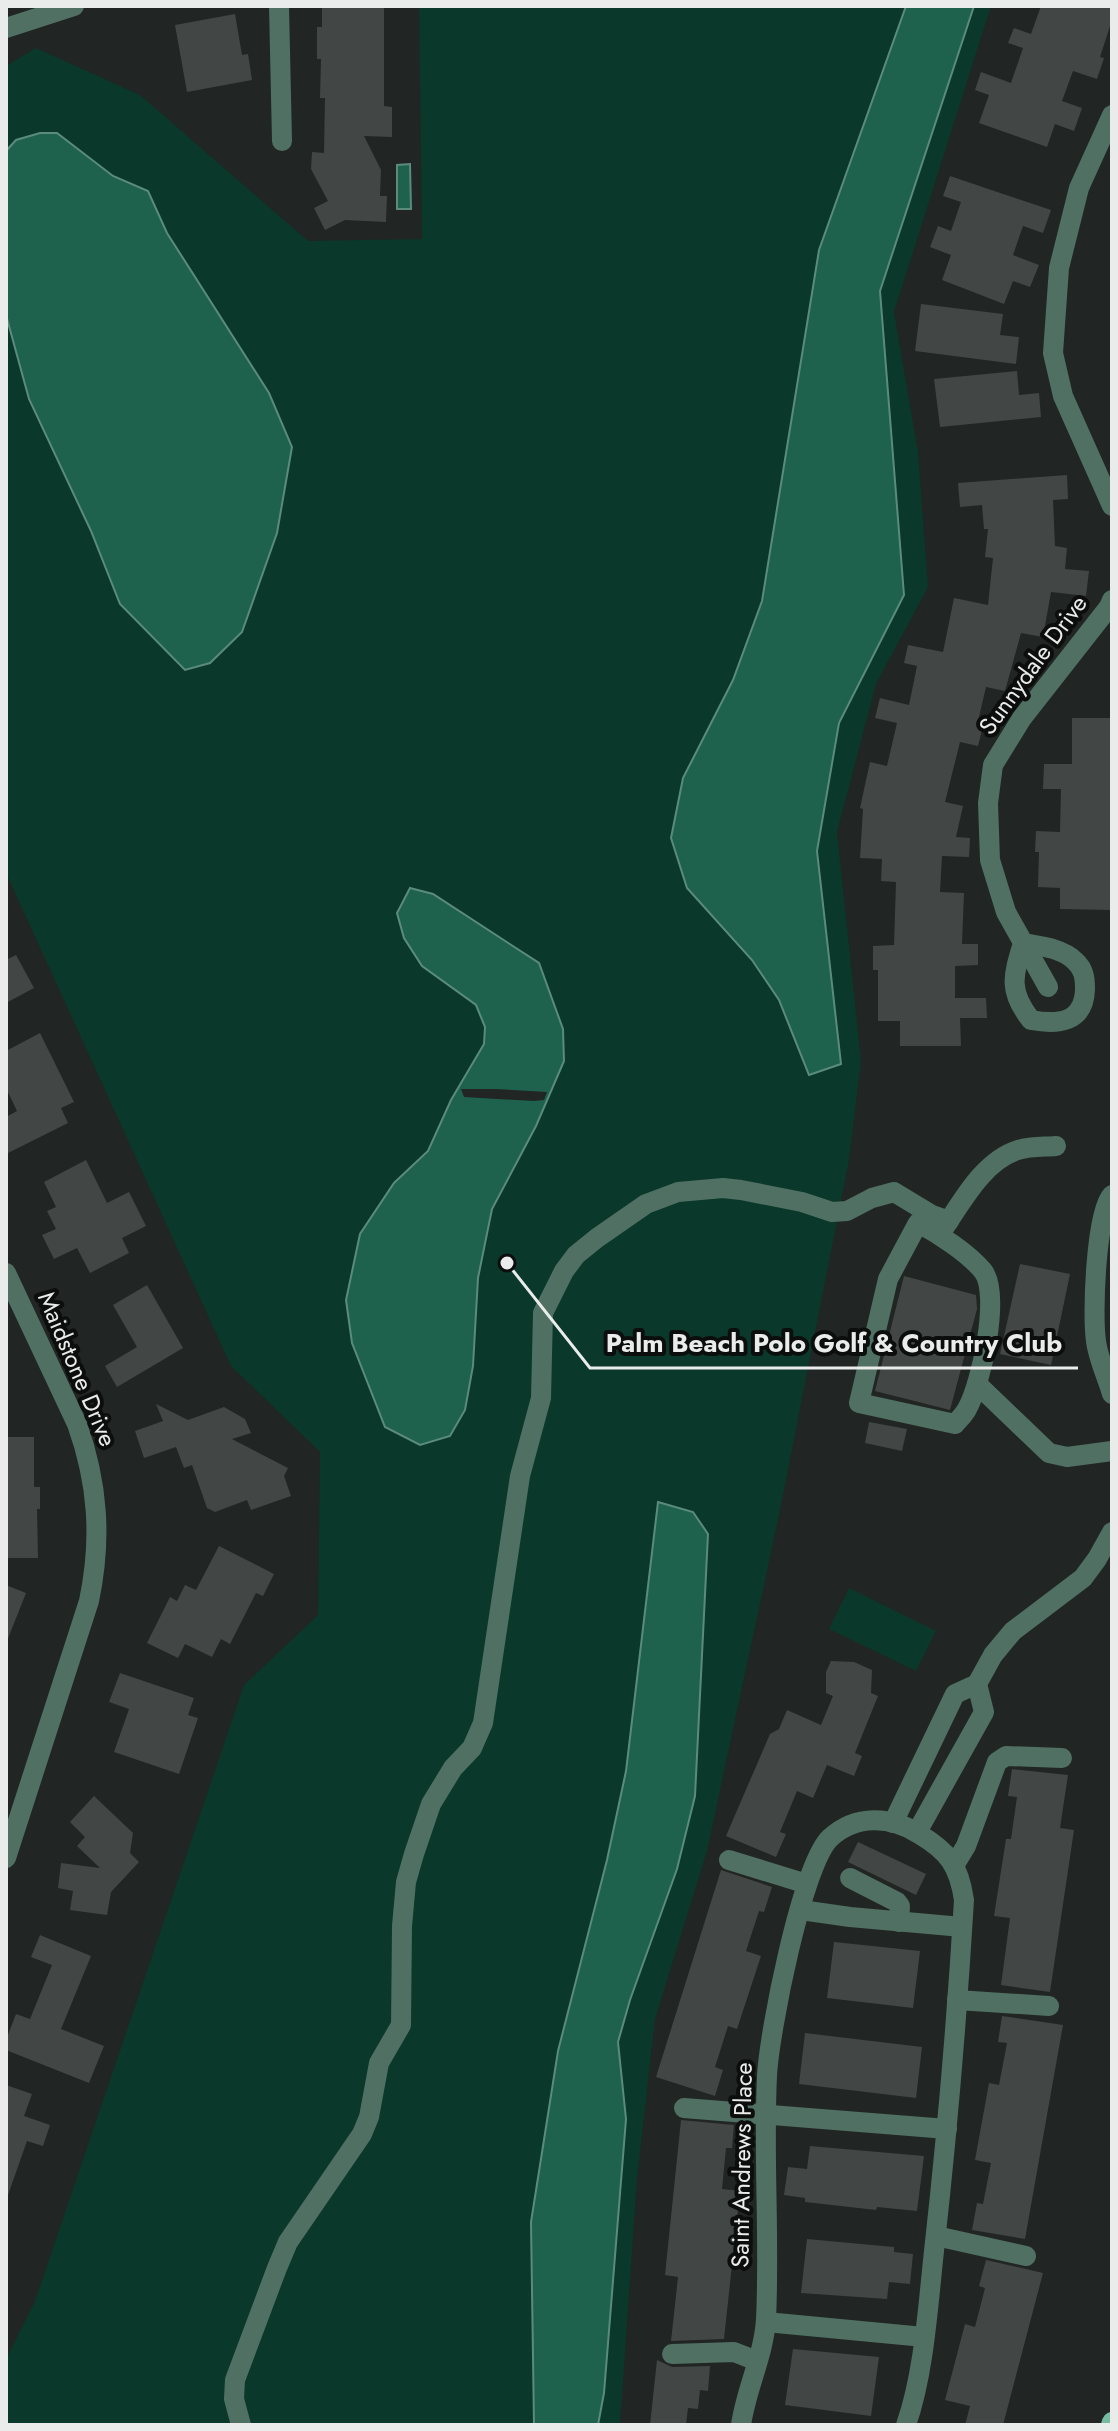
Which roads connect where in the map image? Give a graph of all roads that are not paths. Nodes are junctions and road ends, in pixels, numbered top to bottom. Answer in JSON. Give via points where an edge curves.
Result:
{"nodes":[{"id":1,"x":74,"y":6,"type":"edge"},
{"id":2,"x":279,"y":6,"type":"edge"},
{"id":3,"x":6,"y":28,"type":"edge"},
{"id":4,"x":1112,"y":115,"type":"edge"},
{"id":5,"x":282,"y":141,"type":"dead end"},
{"id":6,"x":1112,"y":506,"type":"edge"},
{"id":7,"x":1112,"y":600,"type":"edge"},
{"id":8,"x":1048,"y":987,"type":"dead end"},
{"id":9,"x":1056,"y":1146,"type":"dead end"},
{"id":10,"x":1112,"y":1195,"type":"edge"},
{"id":11,"x":945,"y":1228,"type":"junction"},
{"id":12,"x":6,"y":1273,"type":"edge"},
{"id":13,"x":1112,"y":1353,"type":"edge"},
{"id":14,"x":977,"y":1384,"type":"junction"},
{"id":15,"x":1109,"y":1384,"type":"edge"},
{"id":16,"x":1112,"y":1451,"type":"edge"},
{"id":17,"x":1112,"y":1532,"type":"edge"},
{"id":18,"x":977,"y":1684,"type":"junction"},
{"id":19,"x":1062,"y":1758,"type":"dead end"},
{"id":20,"x":893,"y":1823,"type":"junction"},
{"id":21,"x":917,"y":1832,"type":"junction"},
{"id":22,"x":6,"y":1858,"type":"edge"},
{"id":23,"x":729,"y":1860,"type":"dead end"},
{"id":24,"x":955,"y":1864,"type":"junction"},
{"id":25,"x":850,"y":1878,"type":"dead end"},
{"id":26,"x":807,"y":1884,"type":"junction"},
{"id":27,"x":801,"y":1910,"type":"junction"},
{"id":28,"x":899,"y":1922,"type":"junction"},
{"id":29,"x":962,"y":1927,"type":"junction"},
{"id":30,"x":957,"y":2000,"type":"junction"},
{"id":31,"x":1049,"y":2006,"type":"dead end"},
{"id":32,"x":684,"y":2108,"type":"dead end"},
{"id":33,"x":766,"y":2117,"type":"junction"},
{"id":34,"x":947,"y":2129,"type":"junction"},
{"id":35,"x":936,"y":2236,"type":"junction"},
{"id":36,"x":1026,"y":2256,"type":"dead end"},
{"id":37,"x":766,"y":2322,"type":"junction"},
{"id":38,"x":924,"y":2337,"type":"junction"},
{"id":39,"x":672,"y":2354,"type":"dead end"},
{"id":40,"x":757,"y":2361,"type":"junction"},
{"id":41,"x":241,"y":2425,"type":"edge"},
{"id":42,"x":741,"y":2425,"type":"edge"},
{"id":43,"x":906,"y":2425,"type":"edge"}],
"edges":[{"from":1,"to":3,"type":"street"},
{"from":2,"to":5,"type":"street"},
{"from":4,"to":6,"type":"street","via":[[1079,188],[1062,255],[1053,353],[1063,396]]},
{"from":7,"to":8,"type":"street","name":"Sunnydale Drive","via":[[993,765],[990,860],[1006,912]]},
{"from":9,"to":11,"type":"street","via":[[1004,1155],[982,1175]]},
{"from":10,"to":15,"type":"street","via":[[1098,1236],[1095,1341]]},
{"from":11,"to":14,"type":"street","via":[[985,1273],[992,1310]]},
{"from":11,"to":14,"type":"street","via":[[918,1223],[888,1279],[859,1403],[955,1424]]},
{"from":11,"to":41,"type":"street","via":[[894,1192],[832,1212],[741,1190],[691,1190],[646,1204],[576,1255],[564,1271],[543,1313],[541,1398],[520,1476],[483,1723],[472,1748],[431,1804],[406,1882],[401,2025],[379,2063],[362,2134],[288,2242],[277,2268],[235,2380]]},
{"from":12,"to":22,"type":"street","name":"Maidstone Drive","via":[[77,1424],[92,1476],[98,1534],[89,1601]]},
{"from":13,"to":15,"type":"street"},
{"from":14,"to":16,"type":"street","via":[[1049,1453],[1067,1457]]},
{"from":17,"to":18,"type":"street","via":[[1083,1578],[1013,1631]]},
{"from":18,"to":20,"type":"street","via":[[955,1694]]},
{"from":18,"to":21,"type":"street","via":[[984,1712]]},
{"from":19,"to":24,"type":"street","via":[[1006,1756],[997,1762]]},
{"from":20,"to":21,"type":"street","name":"Saint Andrews Place"},
{"from":20,"to":26,"type":"street","name":"Saint Andrews Place","via":[[881,1818],[861,1821],[830,1838]]},
{"from":21,"to":24,"type":"street","name":"Saint Andrews Place"},
{"from":23,"to":26,"type":"street"},
{"from":24,"to":29,"type":"street","via":[[964,1900]]},
{"from":25,"to":28,"type":"street","via":[[897,1902]]},
{"from":26,"to":27,"type":"street","name":"Saint Andrews Place"},
{"from":27,"to":28,"type":"street"},
{"from":27,"to":33,"type":"street","name":"Saint Andrews Place","via":[[767,2072]]},
{"from":28,"to":29,"type":"street"},
{"from":29,"to":30,"type":"street"},
{"from":30,"to":31,"type":"street"},
{"from":30,"to":34,"type":"street"},
{"from":32,"to":33,"type":"street"},
{"from":33,"to":34,"type":"street"},
{"from":33,"to":37,"type":"street","name":"Saint Andrews Place"},
{"from":34,"to":35,"type":"street"},
{"from":35,"to":36,"type":"street"},
{"from":35,"to":38,"type":"street"},
{"from":37,"to":38,"type":"street"},
{"from":37,"to":40,"type":"street","name":"Saint Andrews Place"},
{"from":38,"to":43,"type":"street"},
{"from":39,"to":40,"type":"street","via":[[734,2352]]},
{"from":40,"to":42,"type":"street","name":"Saint Andrews Place"}]}
